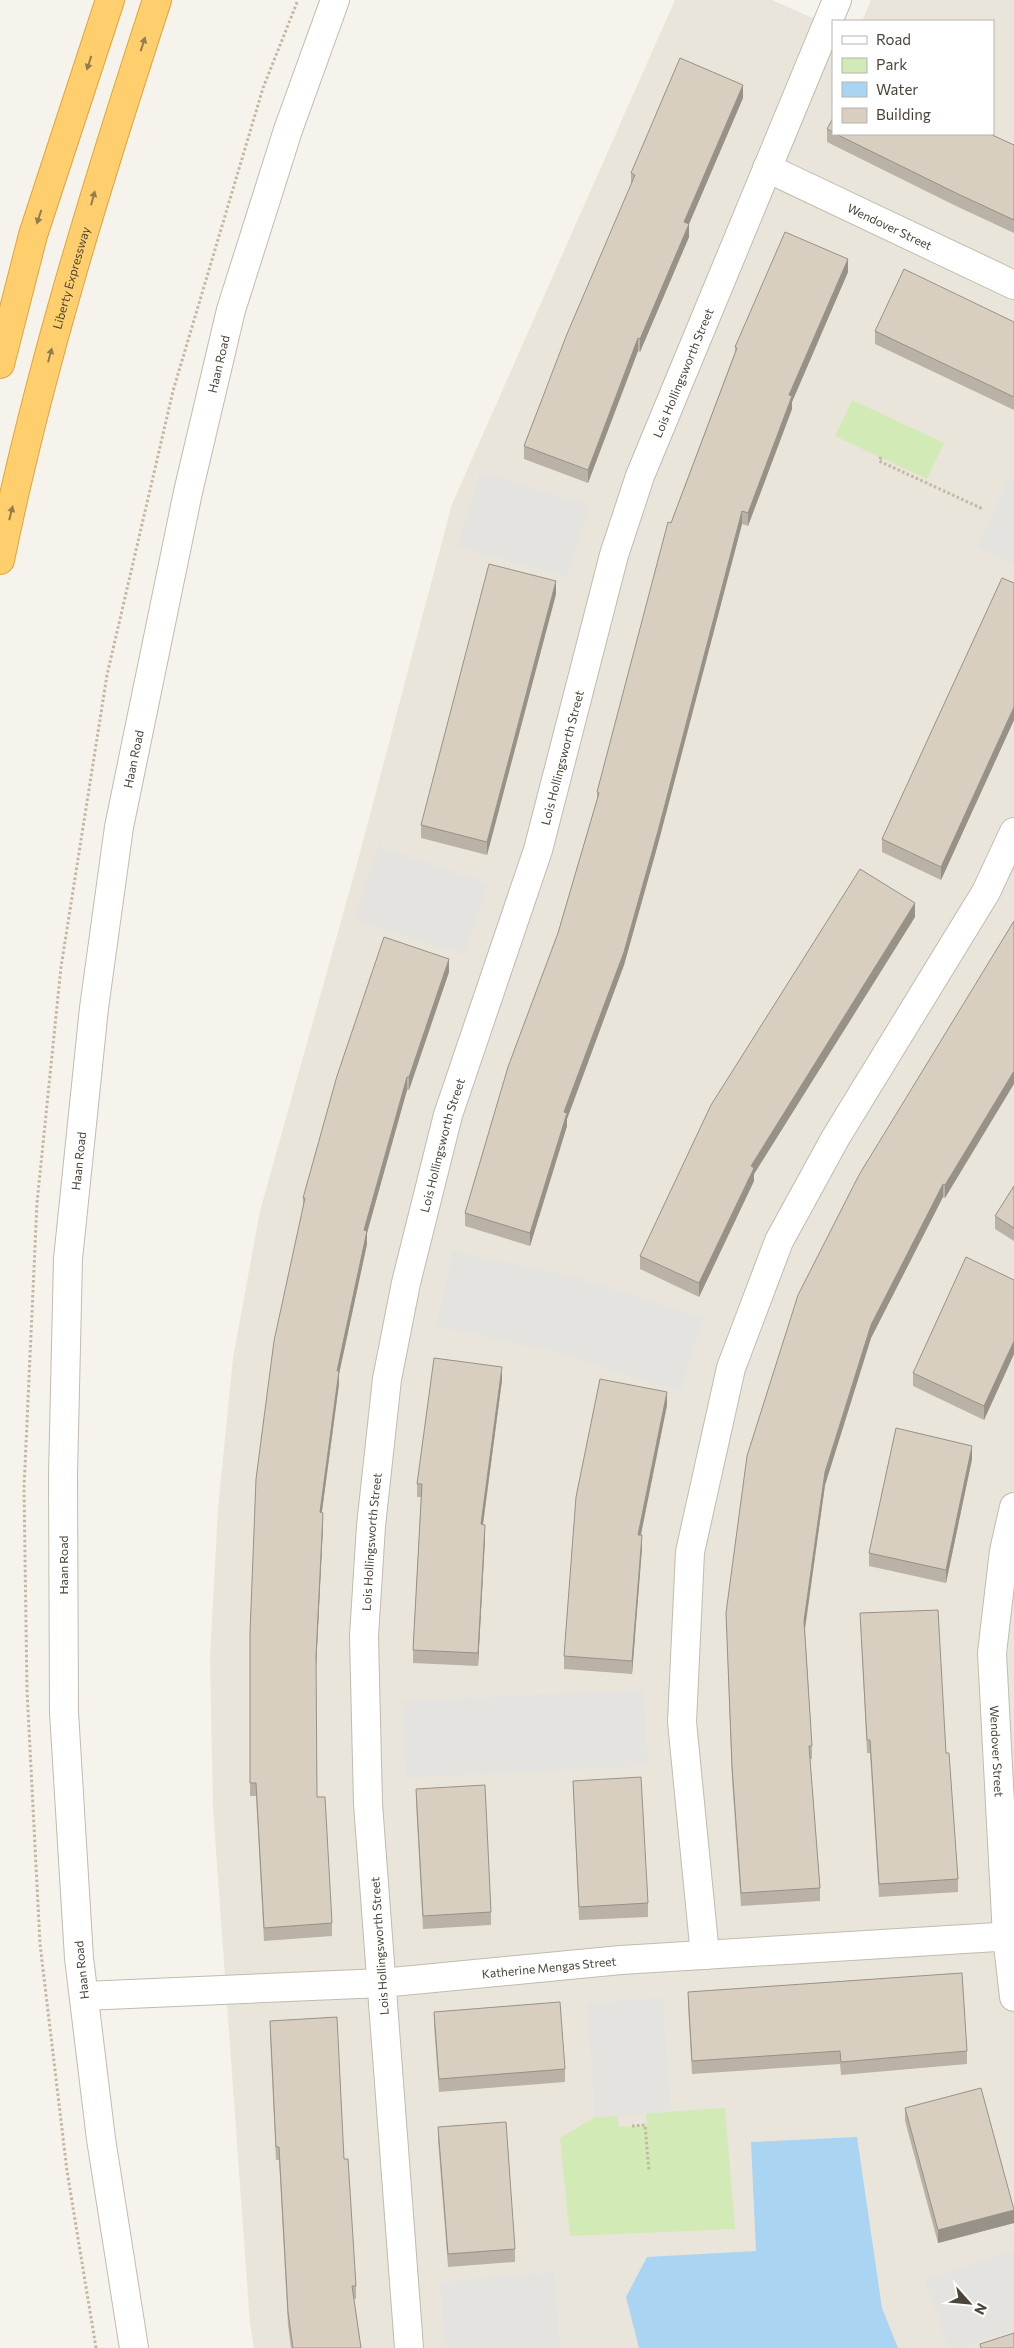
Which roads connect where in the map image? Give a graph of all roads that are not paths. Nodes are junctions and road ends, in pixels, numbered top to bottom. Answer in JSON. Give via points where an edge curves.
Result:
{"nodes":[{"id":1,"x":110,"y":0,"type":"edge"},
{"id":2,"x":157,"y":0,"type":"edge"},
{"id":3,"x":335,"y":0,"type":"edge"},
{"id":4,"x":837,"y":0,"type":"edge"},
{"id":5,"x":767,"y":168,"type":"junction"},
{"id":6,"x":1014,"y":285,"type":"edge"},
{"id":7,"x":0,"y":364,"type":"edge"},
{"id":8,"x":0,"y":560,"type":"edge"},
{"id":9,"x":1014,"y":832,"type":"edge"},
{"id":10,"x":1014,"y":1506,"type":"edge"},
{"id":11,"x":1011,"y":1936,"type":"edge"},
{"id":12,"x":705,"y":1955,"type":"junction"},
{"id":13,"x":382,"y":1982,"type":"junction"},
{"id":14,"x":84,"y":1996,"type":"junction"},
{"id":15,"x":1014,"y":1997,"type":"edge"},
{"id":16,"x":134,"y":2348,"type":"edge"},
{"id":17,"x":409,"y":2348,"type":"edge"}],
"edges":[{"from":1,"to":7,"type":"highway","one_way":true,"via":[[33,235]]},
{"from":8,"to":2,"type":"highway","name":"Liberty Expressway","one_way":true,"via":[[45,373],[96,189]]},
{"from":3,"to":14,"type":"street","name":"Haan Road","via":[[288,130],[226,329],[188,492],[119,827],[94,1008],[68,1260],[63,1476],[64,1712]]},
{"from":4,"to":5,"type":"street","name":"Lois Hollingsworth Street"},
{"from":5,"to":6,"type":"street","name":"Wendover Street"},
{"from":5,"to":13,"type":"street","name":"Lois Hollingsworth Street","via":[[640,476],[614,555],[538,850],[448,1115],[406,1283],[387,1379],[371,1526],[364,1636],[368,1804]]},
{"from":9,"to":12,"type":"street","via":[[986,892],[836,1137],[779,1241],[731,1368],[690,1552],[682,1722]]},
{"from":10,"to":11,"type":"street","name":"Wendover Street","via":[[1004,1551],[992,1653]]},
{"from":11,"to":12,"type":"street","name":"Katherine Mengas Street"},
{"from":11,"to":15,"type":"street","name":"Wendover Street"},
{"from":12,"to":13,"type":"street","name":"Katherine Mengas Street"},
{"from":13,"to":14,"type":"street","name":"Katherine Mengas Street"},
{"from":13,"to":17,"type":"street","name":"Lois Hollingsworth Street"},
{"from":14,"to":16,"type":"street","name":"Haan Road","via":[[101,2139]]}]}
